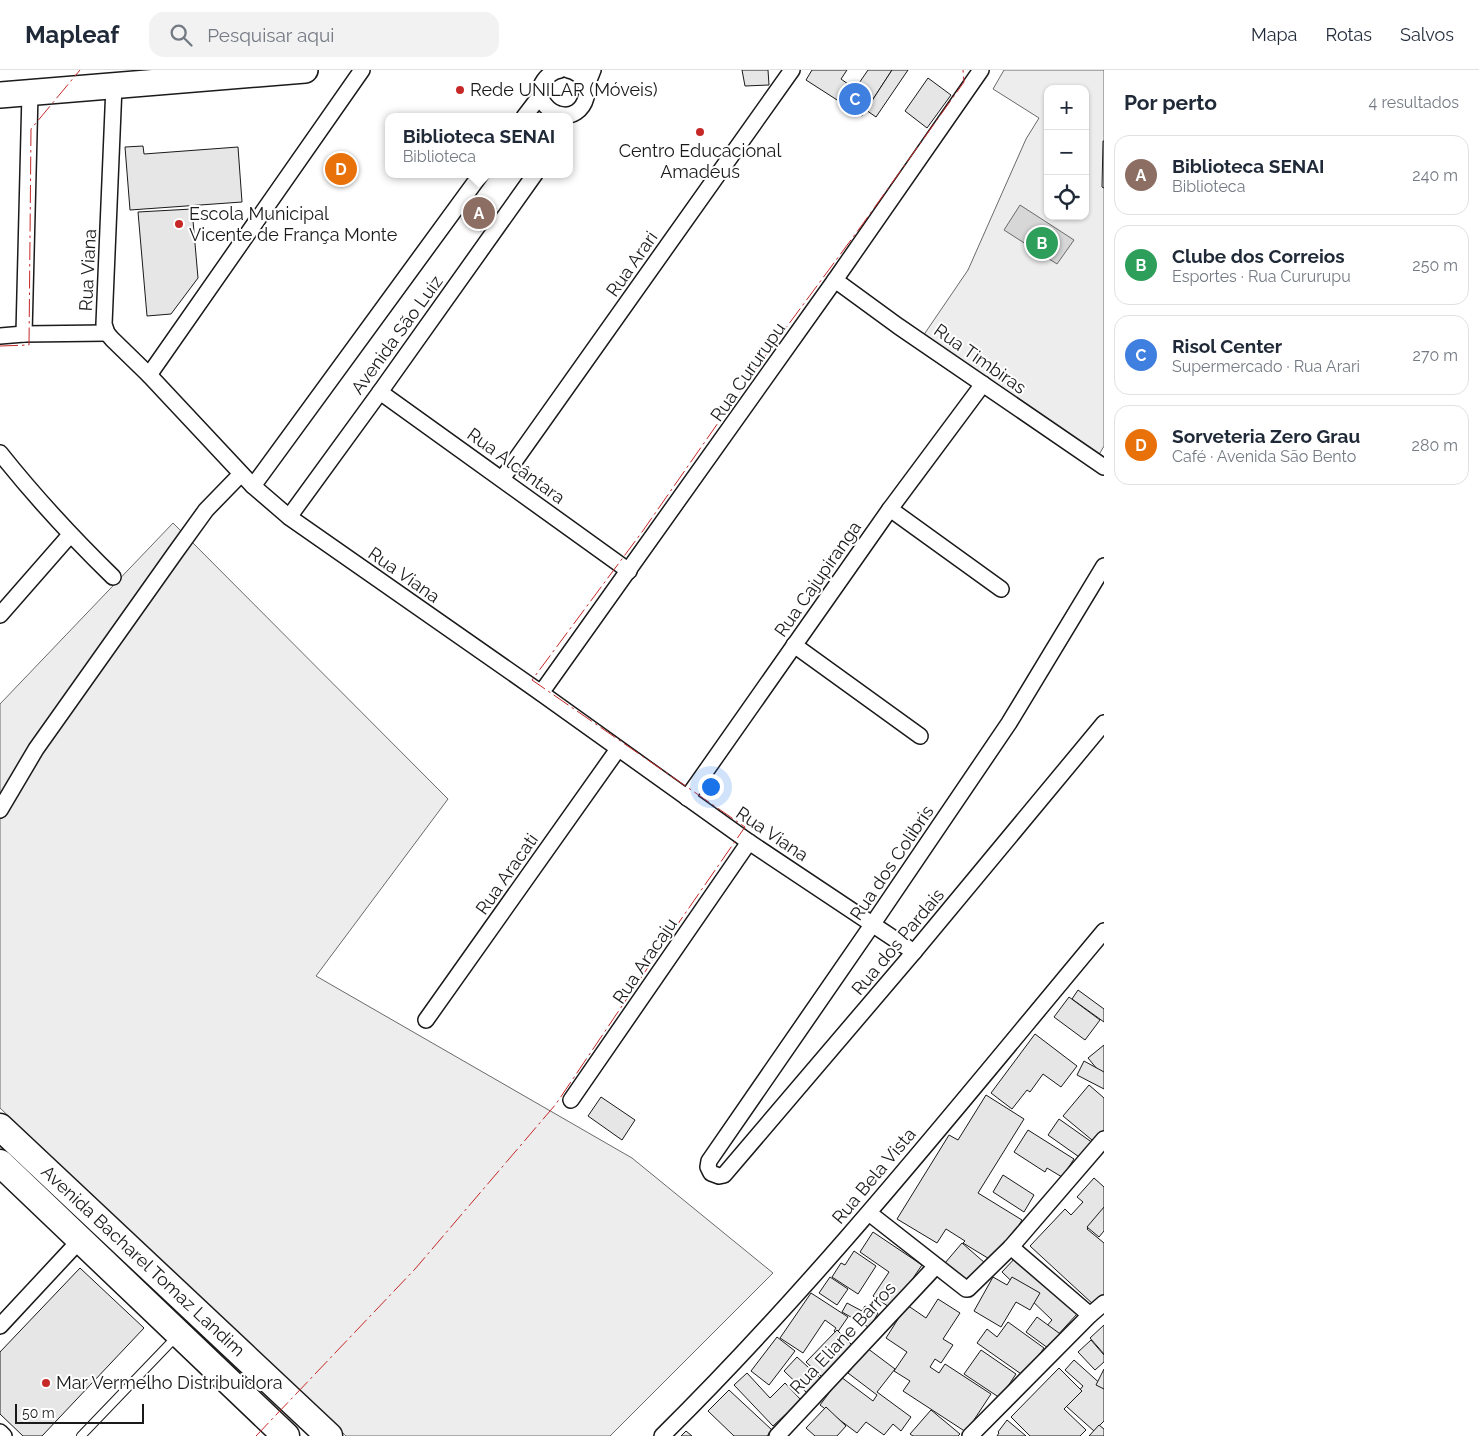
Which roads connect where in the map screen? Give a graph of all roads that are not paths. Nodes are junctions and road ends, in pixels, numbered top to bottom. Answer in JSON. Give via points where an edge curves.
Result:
{"nodes":[{"id":1,"x":305,"y":70,"type":"edge"},
{"id":2,"x":362,"y":70,"type":"edge"},
{"id":3,"x":568,"y":70,"type":"edge"},
{"id":4,"x":593,"y":70,"type":"edge"},
{"id":5,"x":792,"y":70,"type":"edge"},
{"id":6,"x":981,"y":70,"type":"edge"},
{"id":7,"x":552,"y":72,"type":"edge"},
{"id":8,"x":587,"y":85,"type":"junction"},
{"id":9,"x":114,"y":86,"type":"junction"},
{"id":10,"x":30,"y":93,"type":"junction"},
{"id":11,"x":0,"y":95,"type":"edge"},
{"id":12,"x":540,"y":96,"type":"junction"},
{"id":13,"x":527,"y":113,"type":"edge"},
{"id":14,"x":556,"y":113,"type":"edge"},
{"id":15,"x":573,"y":115,"type":"edge"},
{"id":16,"x":478,"y":178,"type":"edge"},
{"id":17,"x":532,"y":178,"type":"edge"},
{"id":18,"x":836,"y":280,"type":"junction"},
{"id":19,"x":107,"y":332,"type":"junction"},
{"id":20,"x":24,"y":334,"type":"junction"},
{"id":21,"x":0,"y":336,"type":"edge"},
{"id":22,"x":149,"y":375,"type":"junction"},
{"id":23,"x":983,"y":384,"type":"junction"},
{"id":24,"x":380,"y":392,"type":"junction"},
{"id":25,"x":0,"y":453,"type":"edge"},
{"id":26,"x":1104,"y":467,"type":"edge"},
{"id":27,"x":242,"y":474,"type":"junction"},
{"id":28,"x":502,"y":479,"type":"junction"},
{"id":29,"x":253,"y":486,"type":"junction"},
{"id":30,"x":890,"y":509,"type":"junction"},
{"id":31,"x":289,"y":516,"type":"junction"},
{"id":32,"x":70,"y":535,"type":"junction"},
{"id":33,"x":1104,"y":566,"type":"edge"},
{"id":34,"x":629,"y":571,"type":"junction"},
{"id":35,"x":113,"y":577,"type":"dead end"},
{"id":36,"x":1001,"y":589,"type":"dead end"},
{"id":37,"x":0,"y":615,"type":"edge"},
{"id":38,"x":794,"y":645,"type":"junction"},
{"id":39,"x":540,"y":693,"type":"junction"},
{"id":40,"x":1104,"y":723,"type":"edge"},
{"id":41,"x":920,"y":736,"type":"dead end"},
{"id":42,"x":618,"y":749,"type":"junction"},
{"id":43,"x":687,"y":798,"type":"junction"},
{"id":44,"x":0,"y":810,"type":"edge"},
{"id":45,"x":749,"y":842,"type":"junction"},
{"id":46,"x":872,"y":925,"type":"junction"},
{"id":47,"x":1104,"y":931,"type":"edge"},
{"id":48,"x":914,"y":952,"type":"junction"},
{"id":49,"x":426,"y":1020,"type":"dead end"},
{"id":50,"x":571,"y":1100,"type":"dead end"},
{"id":51,"x":0,"y":1127,"type":"edge"},
{"id":52,"x":1104,"y":1139,"type":"edge"},
{"id":53,"x":0,"y":1163,"type":"edge"},
{"id":54,"x":714,"y":1175,"type":"joint"},
{"id":55,"x":869,"y":1213,"type":"junction"},
{"id":56,"x":82,"y":1239,"type":"junction"},
{"id":57,"x":1011,"y":1247,"type":"junction"},
{"id":58,"x":936,"y":1266,"type":"junction"},
{"id":59,"x":1104,"y":1303,"type":"edge"},
{"id":60,"x":1090,"y":1316,"type":"junction"},
{"id":61,"x":0,"y":1326,"type":"edge"},
{"id":62,"x":179,"y":1333,"type":"junction"},
{"id":63,"x":0,"y":1432,"type":"edge"},
{"id":64,"x":4,"y":1436,"type":"edge"},
{"id":65,"x":81,"y":1436,"type":"edge"},
{"id":66,"x":286,"y":1436,"type":"edge"},
{"id":67,"x":329,"y":1436,"type":"edge"},
{"id":68,"x":662,"y":1436,"type":"edge"},
{"id":69,"x":777,"y":1436,"type":"edge"},
{"id":70,"x":970,"y":1436,"type":"edge"}],
"edges":[{"from":1,"to":9,"type":"main road"},
{"from":2,"to":22,"type":"street"},
{"from":3,"to":8,"type":"street","via":[[581,77]]},
{"from":4,"to":8,"type":"street"},
{"from":5,"to":28,"type":"street","name":"Rua Arari"},
{"from":6,"to":18,"type":"street","name":"Rua Cururupu"},
{"from":7,"to":12,"type":"street","via":[[543,82]]},
{"from":8,"to":15,"type":"street","via":[[584,104]]},
{"from":9,"to":10,"type":"main road"},
{"from":9,"to":19,"type":"street","name":"Rua Viana","via":[[104,324]]},
{"from":10,"to":11,"type":"main road"},
{"from":10,"to":20,"type":"street"},
{"from":12,"to":13,"type":"street"},
{"from":12,"to":14,"type":"street","via":[[545,105]]},
{"from":16,"to":29,"type":"street","name":"Avenida São Luiz"},
{"from":17,"to":24,"type":"street","name":"Avenida São Luiz"},
{"from":18,"to":23,"type":"street","name":"Rua Timbiras"},
{"from":18,"to":34,"type":"street","name":"Rua Cururupu"},
{"from":19,"to":20,"type":"street"},
{"from":19,"to":22,"type":"street","name":"Rua Viana"},
{"from":20,"to":21,"type":"street"},
{"from":22,"to":27,"type":"street","name":"Rua Viana"},
{"from":23,"to":26,"type":"street","name":"Rua Timbiras"},
{"from":23,"to":30,"type":"street","name":"Rua Cajupiranga"},
{"from":24,"to":28,"type":"street","name":"Rua Alcântara"},
{"from":24,"to":31,"type":"street","name":"Avenida São Luiz"},
{"from":25,"to":32,"type":"street"},
{"from":27,"to":29,"type":"street","name":"Rua Viana"},
{"from":27,"to":44,"type":"street","via":[[206,510],[185,538],[36,749]]},
{"from":28,"to":34,"type":"street","name":"Rua Alcântara"},
{"from":29,"to":31,"type":"street","name":"Rua Viana"},
{"from":30,"to":36,"type":"street"},
{"from":30,"to":38,"type":"street","name":"Rua Cajupiranga"},
{"from":31,"to":39,"type":"street","name":"Rua Viana"},
{"from":32,"to":35,"type":"street"},
{"from":32,"to":37,"type":"street"},
{"from":33,"to":46,"type":"street","name":"Rua dos Colibris","via":[[1009,723]]},
{"from":34,"to":39,"type":"street","name":"Rua Cururupu"},
{"from":38,"to":41,"type":"street"},
{"from":38,"to":43,"type":"street","name":"Rua Cajupiranga"},
{"from":39,"to":42,"type":"street","name":"Rua Viana"},
{"from":40,"to":48,"type":"street","name":"Rua dos Pardais"},
{"from":42,"to":43,"type":"street","name":"Rua Viana"},
{"from":42,"to":49,"type":"street","name":"Rua Aracati"},
{"from":43,"to":45,"type":"street","name":"Rua Viana"},
{"from":45,"to":46,"type":"street","name":"Rua Viana"},
{"from":45,"to":50,"type":"street","name":"Rua Aracaju"},
{"from":46,"to":48,"type":"street","name":"Rua Viana"},
{"from":46,"to":54,"type":"street","name":"Rua dos Colibris","via":[[709,1162],[708,1168]]},
{"from":47,"to":55,"type":"street","name":"Rua Bela Vista"},
{"from":48,"to":54,"type":"street","name":"Rua dos Pardais","via":[[724,1175]]},
{"from":51,"to":67,"type":"highway","name":"Avenida Bacharel Tomaz Landim"},
{"from":52,"to":57,"type":"street"},
{"from":53,"to":56,"type":"highway","name":"Avenida Bacharel Tomaz Landim"},
{"from":55,"to":58,"type":"street"},
{"from":55,"to":68,"type":"street","name":"Rua Bela Vista","via":[[715,1383]]},
{"from":56,"to":61,"type":"street"},
{"from":56,"to":62,"type":"highway","name":"Avenida Bacharel Tomaz Landim"},
{"from":57,"to":58,"type":"street","via":[[966,1289]]},
{"from":57,"to":60,"type":"street"},
{"from":58,"to":69,"type":"street","name":"Rua Eliane Barros"},
{"from":59,"to":60,"type":"street"},
{"from":60,"to":70,"type":"street"},
{"from":62,"to":65,"type":"lane"},
{"from":62,"to":66,"type":"highway","name":"Avenida Bacharel Tomaz Landim"},
{"from":63,"to":64,"type":"street"}]}
